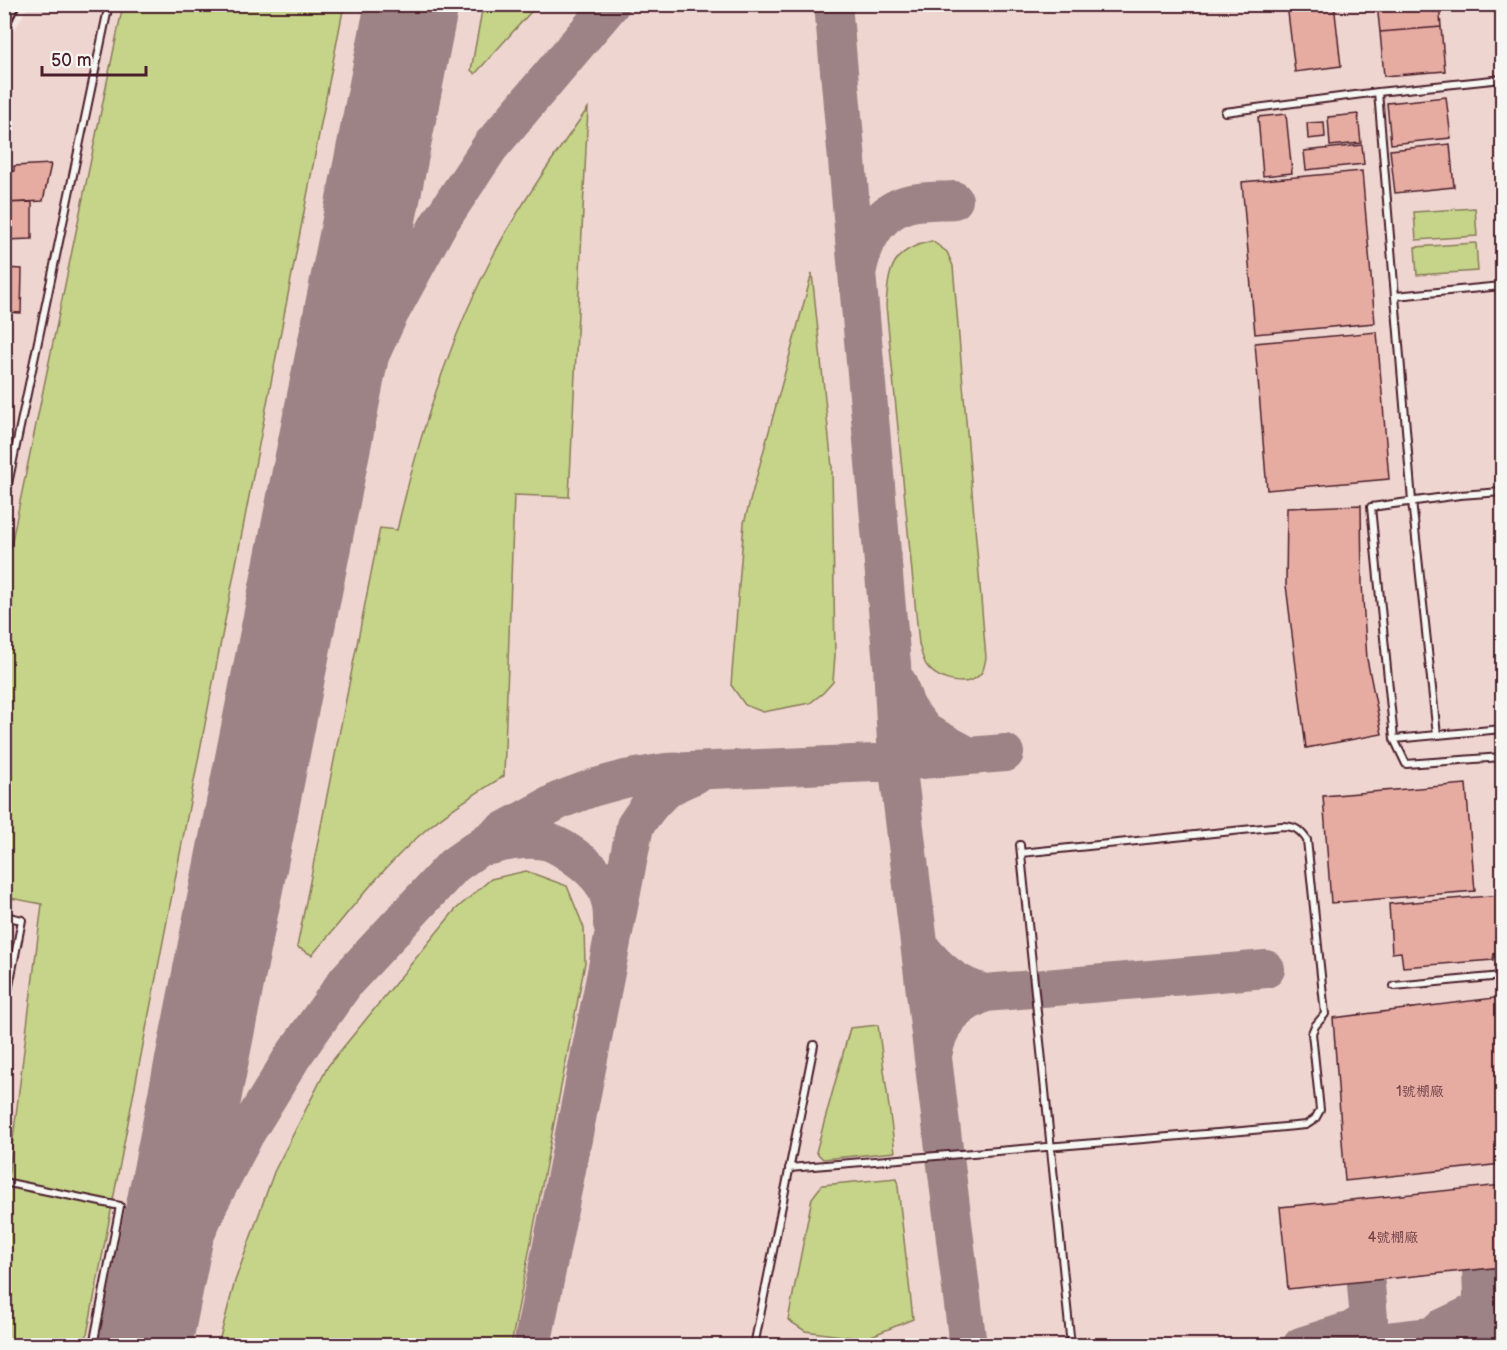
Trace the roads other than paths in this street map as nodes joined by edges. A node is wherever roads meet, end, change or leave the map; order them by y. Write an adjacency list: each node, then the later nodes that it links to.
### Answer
1 (10, 4): 3 (main road)
2 (109, 4): 11 (lane)
3 (4, 16)
4 (1503, 79): 5 (lane)
5 (1378, 92): 6 (lane); 8 (lane)
6 (1225, 112)
7 (1503, 286): 8 (lane)
8 (1395, 296): 10 (lane)
9 (1503, 492): 10 (lane)
10 (1412, 501): 13 (lane); 14 (lane)
11 (4, 503)
12 (1503, 729): 13 (lane)
13 (1437, 735): 14 (lane)
14 (1394, 739): 15 (lane)
15 (1503, 757)
16 (1020, 845): 17 (lane)
17 (1021, 853): 23 (lane); 23 (lane)
18 (4, 916): 21 (lane)
19 (1503, 976): 20 (lane)
20 (1394, 986)
21 (4, 1011)
22 (814, 1045): 24 (lane)
23 (1052, 1147): 24 (lane); 28 (lane)
24 (789, 1168): 27 (lane)
25 (4, 1182): 26 (lane)
26 (93, 1346)
27 (754, 1346)
28 (1071, 1346)

